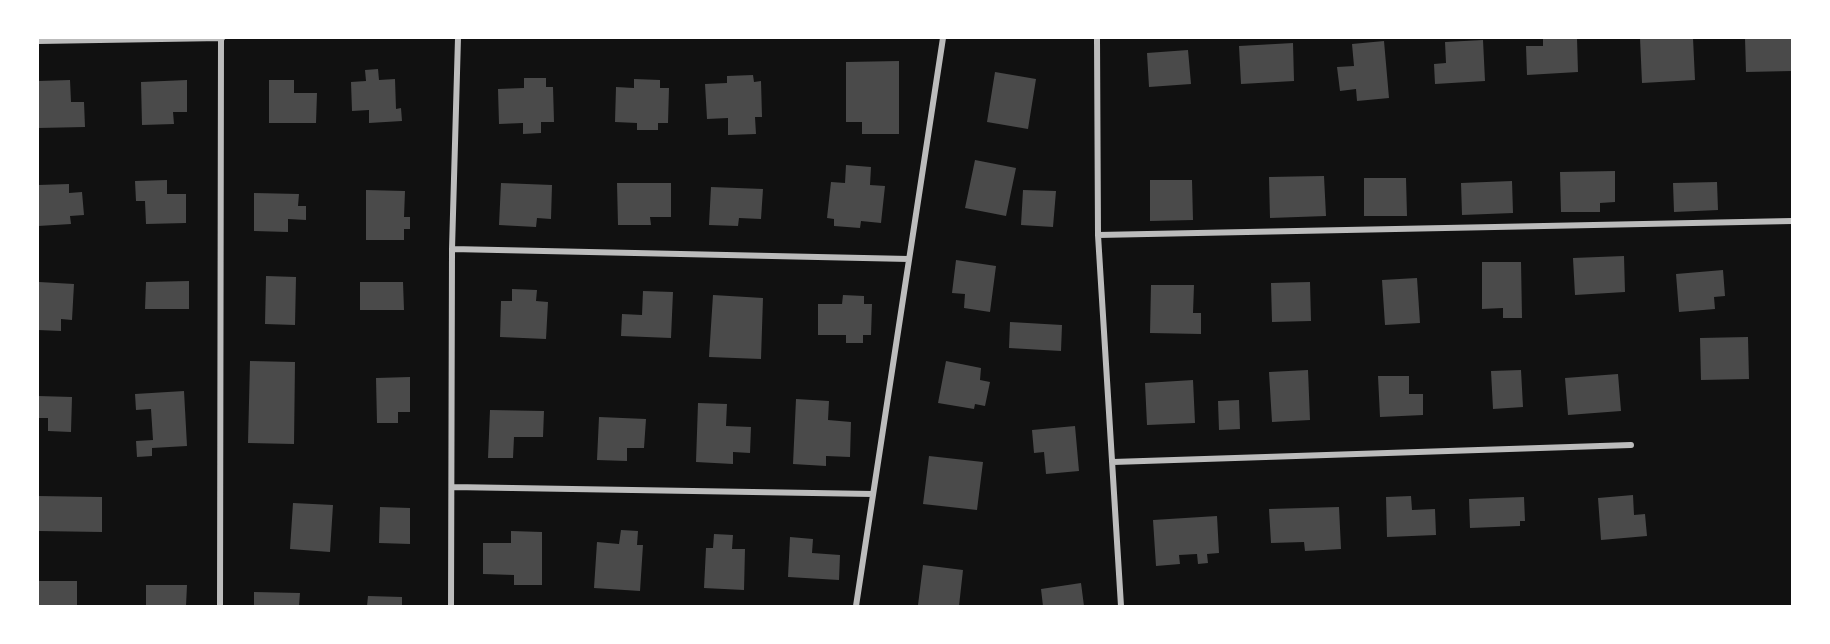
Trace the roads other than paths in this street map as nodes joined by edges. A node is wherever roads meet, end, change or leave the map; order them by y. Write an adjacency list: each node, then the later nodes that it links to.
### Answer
1 (221, 38): 5 (street); 14 (street)
2 (458, 38): 8 (street)
3 (943, 38): 9 (street)
4 (1097, 38): 7 (street)
5 (38, 41)
6 (1792, 221): 7 (street)
7 (1098, 235): 11 (street)
8 (452, 249): 9 (street); 12 (street)
9 (909, 259): 13 (street)
10 (1631, 445): 11 (street)
11 (1113, 462): 17 (street)
12 (452, 487): 13 (street); 15 (street)
13 (873, 494): 16 (street)
14 (220, 606)
15 (452, 606)
16 (856, 606)
17 (1121, 606)

